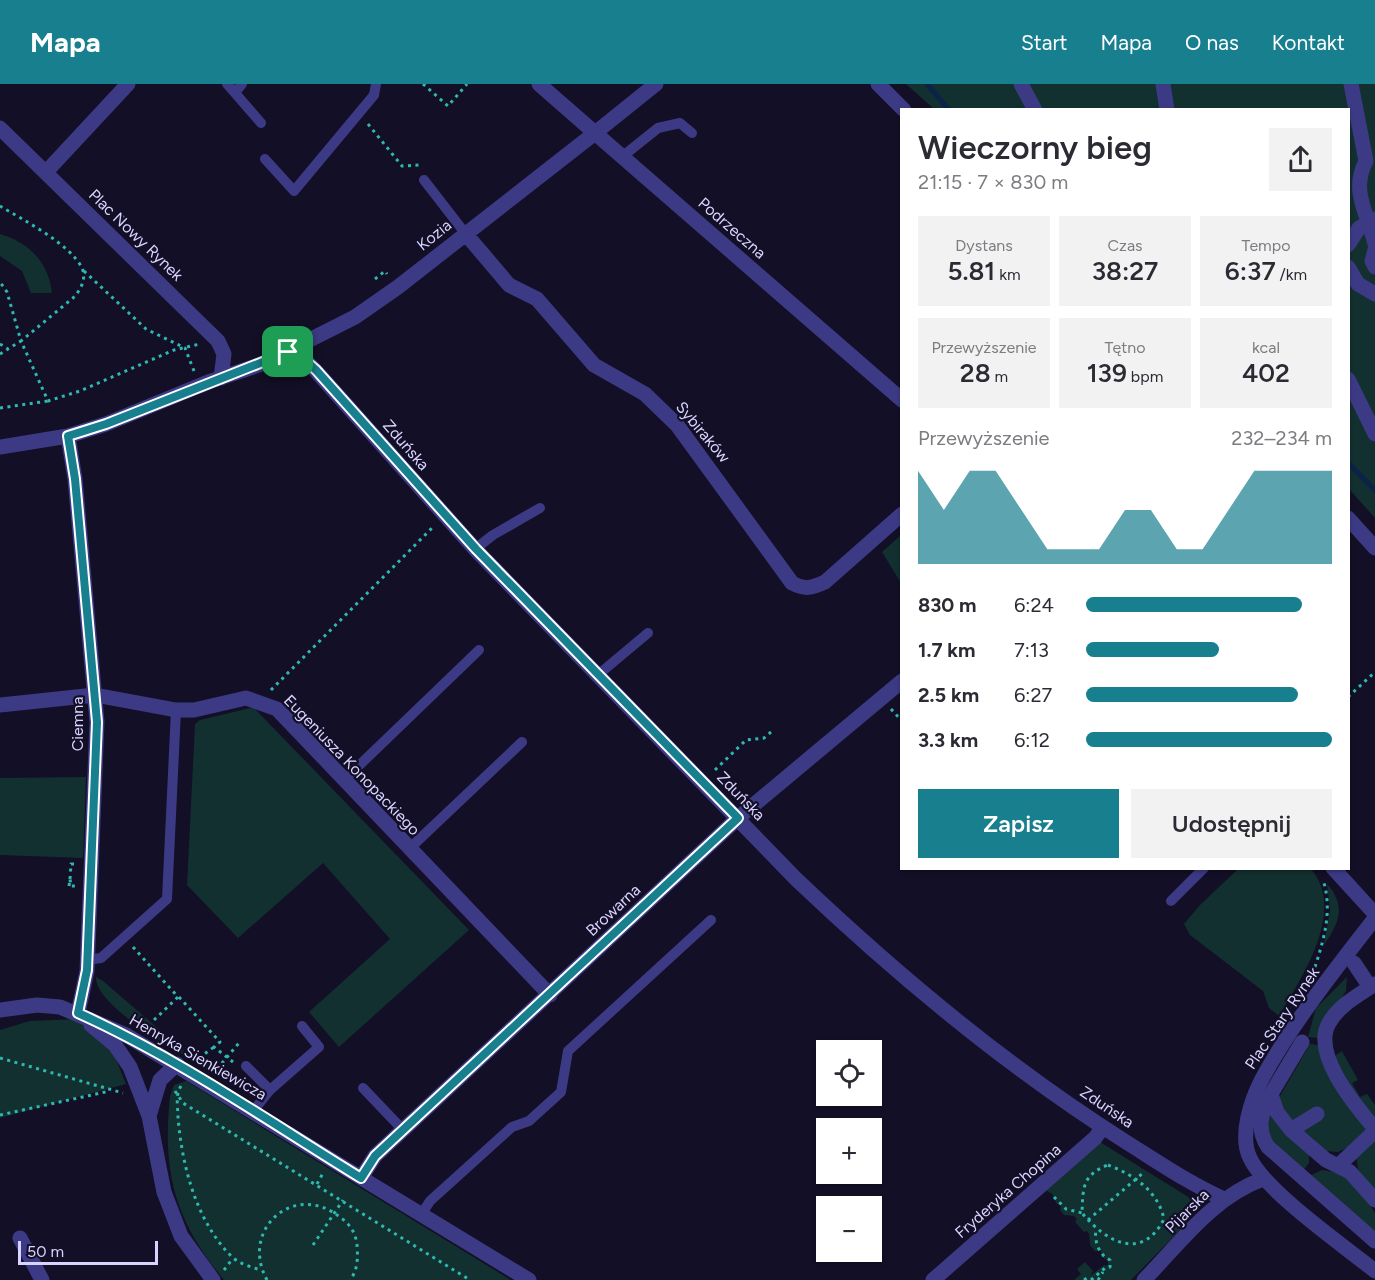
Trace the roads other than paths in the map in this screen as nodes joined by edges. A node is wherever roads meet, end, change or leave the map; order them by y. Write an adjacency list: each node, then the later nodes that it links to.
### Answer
1 (128, 84): 20 (street)
2 (376, 84): 18 (lane)
3 (539, 84): 15 (street, Podrzeczna)
4 (656, 84): 15 (street, Kozia)
5 (878, 84): 10 (street)
6 (1021, 84): 11 (street)
7 (1163, 84): 12 (street)
8 (1351, 84): 19 (street)
9 (235, 87): 13 (lane)
10 (902, 108)
11 (1034, 108)
12 (1167, 108)
13 (261, 123)
14 (0, 128): 20 (street, Plac Nowy Rynek)
15 (595, 133): 17 (street, Podrzeczna); 23 (street, Kozia)
16 (692, 133): 17 (lane)
17 (623, 156): 33 (street, Podrzeczna)
18 (266, 159)
19 (1370, 165): 22 (street)
20 (45, 172): 31 (street, Plac Nowy Rynek)
21 (424, 180): 23 (lane)
22 (1372, 219): 24 (street); 25 (street)
23 (465, 233): 30 (street, Kozia); 38 (street, Sybiraków)
24 (1350, 242)
25 (1375, 244)
26 (1375, 250): 27 (street)
27 (1375, 267)
28 (1350, 274): 29 (street)
29 (1375, 294)
30 (288, 352): 31 (street); 41 (street, Zduńska)
31 (221, 378): 35 (street)
32 (1350, 383): 34 (street)
33 (900, 398)
34 (1375, 434)
35 (68, 436): 36 (street); 46 (street, Ciemna)
36 (0, 447)
37 (540, 508): 41 (lane)
38 (900, 516)
39 (1350, 520): 40 (street)
40 (1375, 548)
41 (476, 549): 44 (street, Zduńska)
42 (648, 633): 44 (lane)
43 (479, 650): 50 (lane)
44 (599, 674): 51 (street, Zduńska)
45 (900, 683): 51 (street, Browarna)
46 (95, 695): 47 (street, Eugeniusza Konopackiego); 48 (street, Eugeniusza Konopackiego); 58 (street, Ciemna)
47 (0, 705)
48 (176, 710): 50 (street, Eugeniusza Konopackiego); 58 (lane)
49 (522, 742): 52 (lane)
50 (344, 780): 52 (street, Eugeniusza Konopackiego)
51 (738, 818): 61 (street, Browarna); 76 (street, Zduńska)
52 (409, 849): 61 (street, Eugeniusza Konopackiego)
53 (1202, 870): 55 (lane)
54 (1328, 873): 56 (street)
55 (1171, 901)
56 (1375, 916): 65 (street, Plac Stary Rynek)
57 (711, 920): 87 (lane)
58 (87, 960): 63 (street, Ciemna)
59 (1354, 963): 60 (street)
60 (1372, 985): 66 (street)
61 (550, 995): 77 (street, Browarna)
62 (0, 1010): 63 (street)
63 (78, 1013): 68 (street, Henryka Sienkiewicza); 75 (street, Henryka Sienkiewicza)
64 (302, 1026): 71 (lane)
65 (1296, 1039): 66 (street); 72 (street); 84 (street, Plac Stary Rynek)
66 (1325, 1041): 67 (street); 79 (street)
67 (1342, 1041)
68 (177, 1065): 73 (street, Henryka Sienkiewicza); 75 (street)
69 (246, 1066): 71 (lane)
70 (363, 1088): 77 (lane)
71 (270, 1090): 73 (lane)
72 (1271, 1094): 78 (street); 82 (street)
73 (254, 1110): 83 (street, Henryka Sienkiewicza)
74 (1317, 1114): 78 (street)
75 (148, 1116): 92 (street, Henryka Sienkiewicza)
76 (1103, 1127): 85 (street, Zduńska); 94 (street, Fryderyka Chopina)
77 (403, 1130): 83 (street, Browarna)
78 (1291, 1130): 80 (street)
79 (1375, 1130): 81 (street)
80 (1323, 1157): 81 (street); 82 (street)
81 (1338, 1166): 86 (street)
82 (1302, 1177): 89 (street)
83 (361, 1178): 87 (street, Henryka Sienkiewicza)
84 (1263, 1179): 85 (street, Pijarska); 90 (street, Plac Stary Rynek)
85 (1224, 1199): 95 (street, Pijarska)
86 (1375, 1200)
87 (421, 1215): 93 (street, Henryka Sienkiewicza)
88 (20, 1238): 91 (street)
89 (1375, 1241)
90 (1375, 1271)
91 (42, 1280)
92 (213, 1280)
93 (529, 1280)
94 (933, 1280)
95 (1144, 1280)

